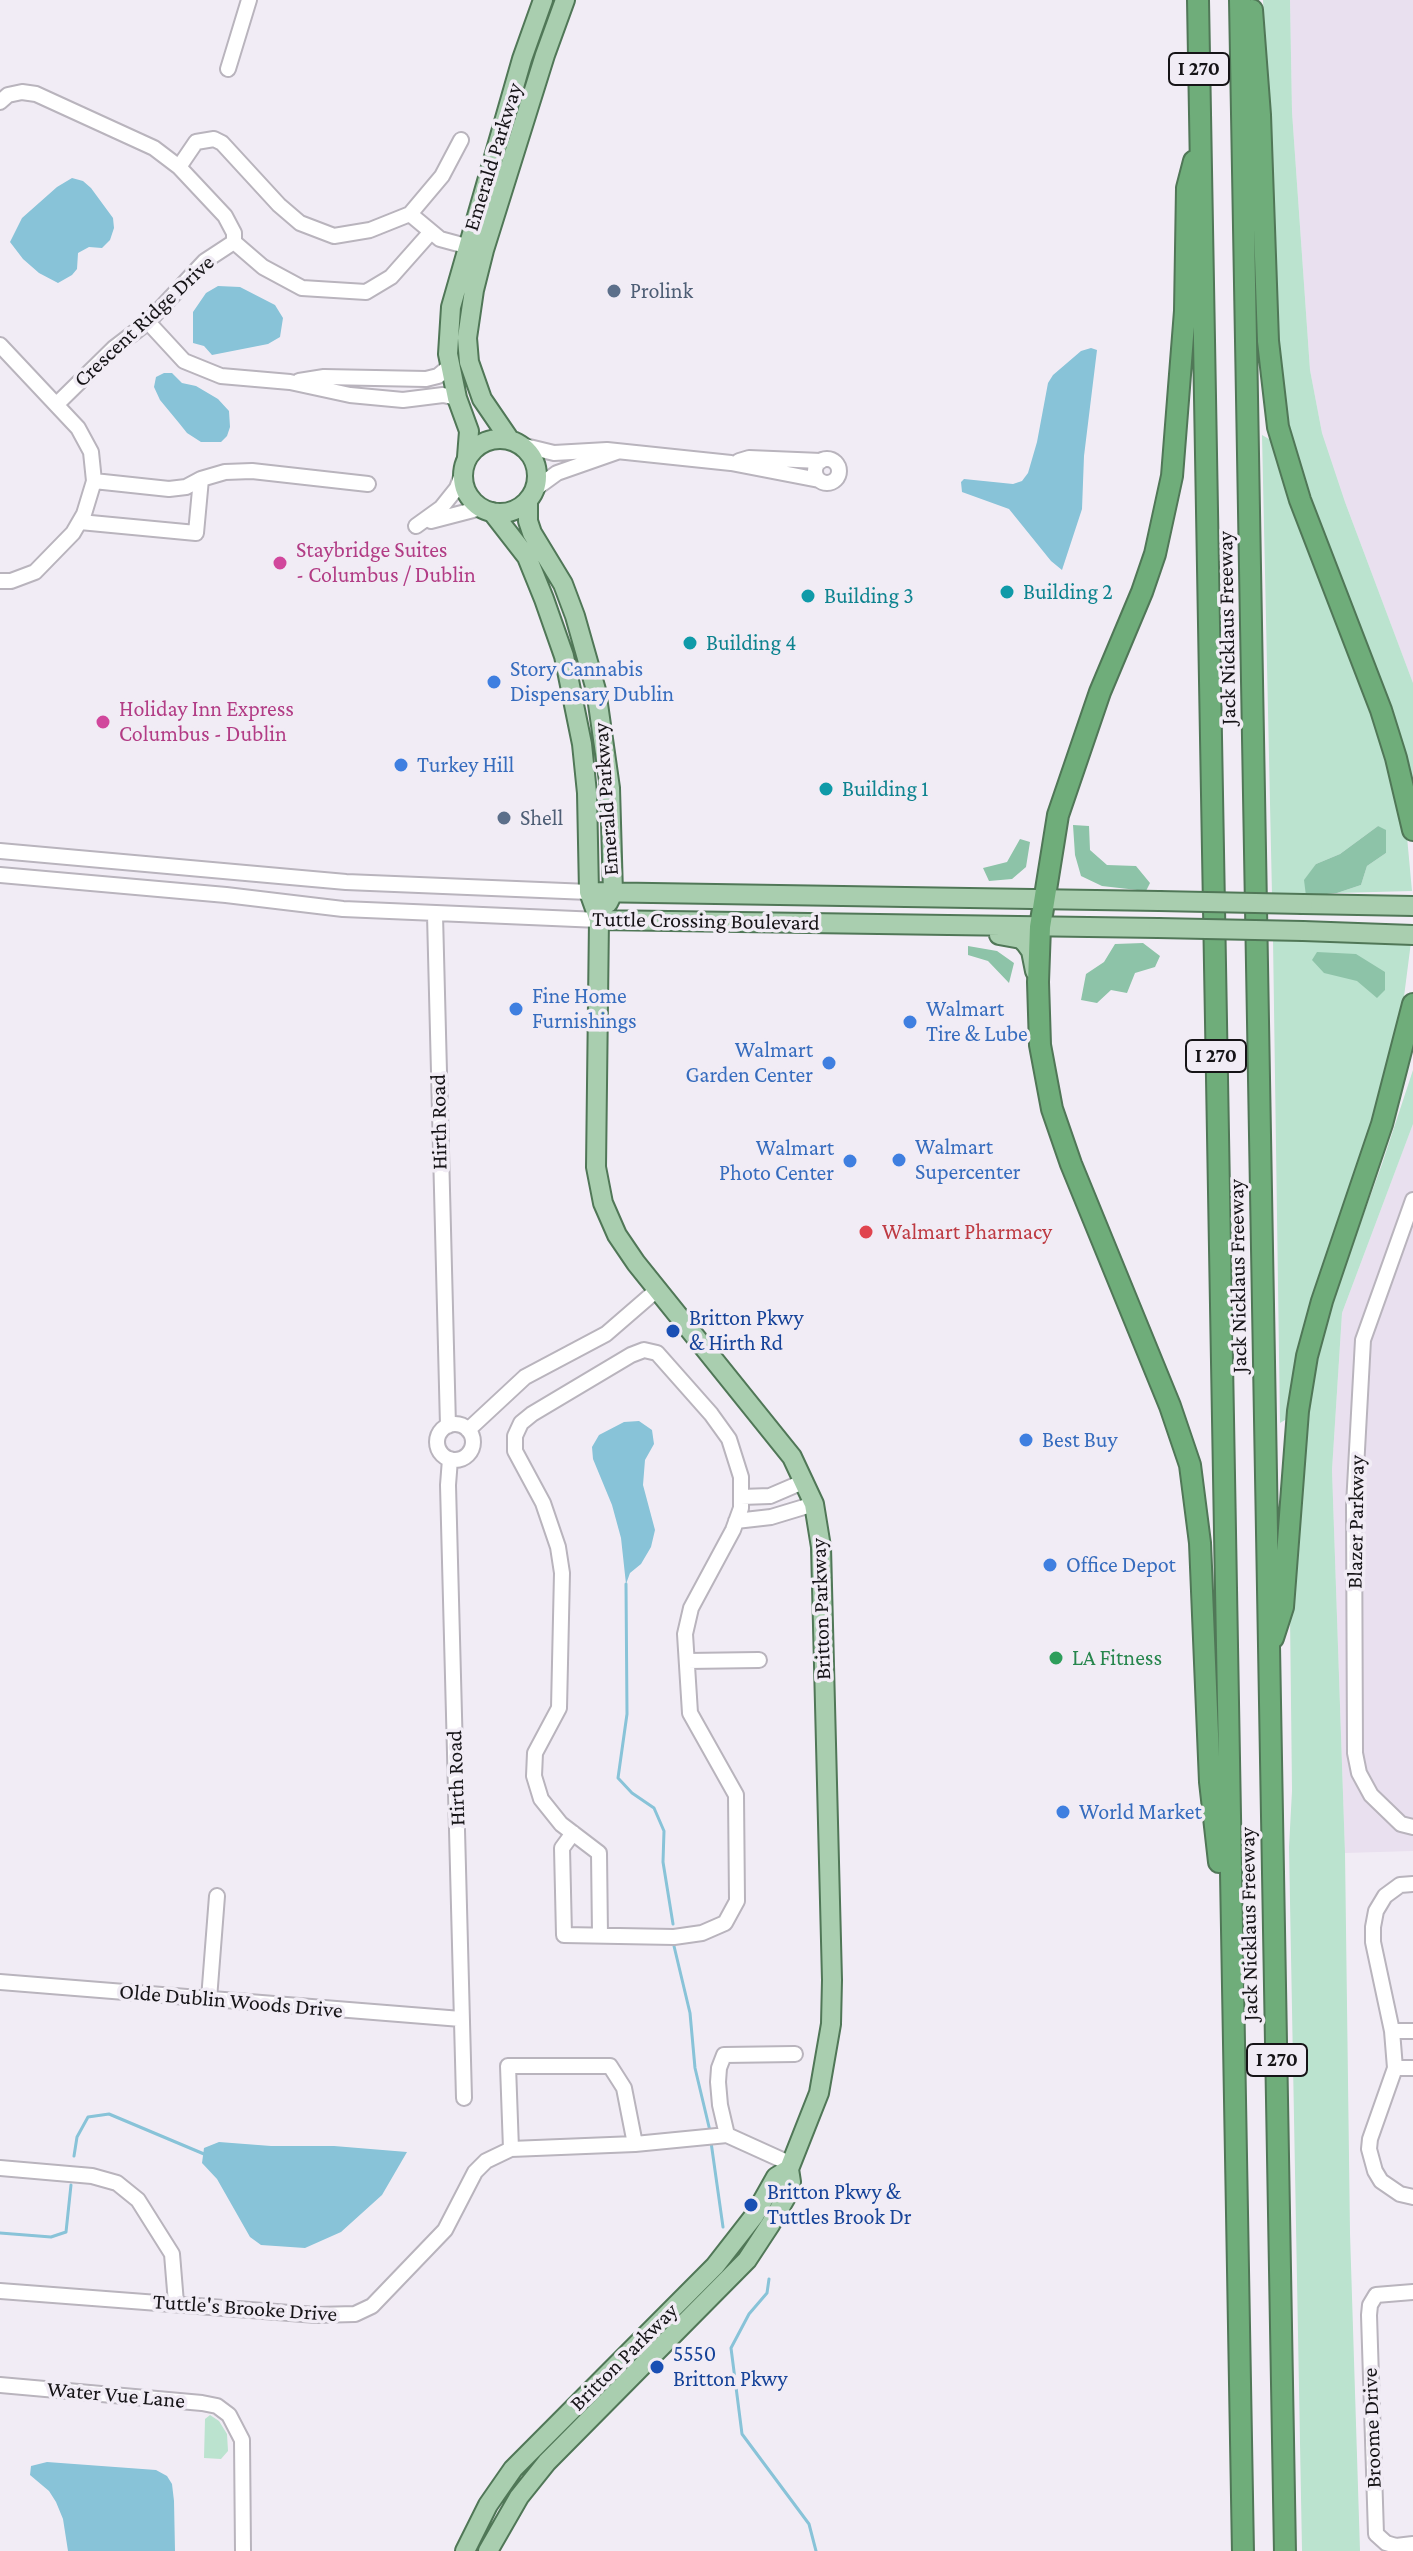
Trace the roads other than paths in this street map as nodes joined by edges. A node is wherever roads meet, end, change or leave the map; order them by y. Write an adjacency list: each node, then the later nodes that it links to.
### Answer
1 (249, 0): 7 (street)
2 (543, 0): 15 (main road, Emerald Parkway)
3 (565, 0): 15 (main road, Emerald Parkway)
4 (1198, 0): 9 (highway, Jack Nicklaus Freeway / I 270)
5 (1240, 0): 60 (highway, Jack Nicklaus Freeway / I 270)
6 (1252, 0): 35 (highway)
7 (228, 69)
8 (0, 102): 11 (street)
9 (1200, 138): 40 (highway); 68 (highway, Jack Nicklaus Freeway / I 270)
10 (461, 140): 12 (street)
11 (179, 167): 12 (street); 14 (street)
12 (410, 214): 13 (street)
13 (430, 233): 14 (street); 15 (street)
14 (234, 242): 16 (street, Crescent Ridge Drive)
15 (475, 248): 18 (main road, Emerald Parkway); 22 (main road, Emerald Parkway)
16 (148, 322): 19 (street); 21 (street, Crescent Ridge Drive)
17 (0, 345): 21 (street)
18 (450, 366): 19 (street); 20 (main road, Emerald Parkway)
19 (290, 382): 20 (street)
20 (457, 398): 26 (main road, Emerald Parkway)
21 (57, 404): 29 (street)
22 (516, 442): 23 (street); 26 (main road); 31 (main road)
23 (619, 451): 25 (street); 31 (street)
24 (821, 461): 25 (street); 28 (street); 28 (street)
25 (731, 463): 28 (street)
26 (465, 466): 32 (main road); 32 (street)
27 (201, 479): 29 (street); 30 (street); 33 (street)
28 (819, 480)
29 (94, 481): 33 (street)
30 (368, 484)
31 (532, 494): 32 (main road); 39 (main road, Emerald Parkway)
32 (487, 510): 38 (main road, Emerald Parkway)
33 (80, 522): 34 (street)
34 (0, 581)
35 (1413, 830)
36 (0, 851): 38 (street, Tuttle Crossing Boulevard)
37 (0, 875): 42 (street, Tuttle Crossing Boulevard)
38 (589, 892): 39 (main road, Tuttle Crossing Boulevard); 43 (main road, Emerald Parkway)
39 (613, 893): 40 (main road, Tuttle Crossing Boulevard); 43 (main road, Emerald Parkway)
40 (1044, 899): 41 (main road, Tuttle Crossing Boulevard, bridge); 45 (highway)
41 (1413, 906)
42 (435, 915): 43 (street, Tuttle Crossing Boulevard); 51 (street, Hirth Road)
43 (599, 920): 44 (main road, Tuttle Crossing Boulevard); 50 (main road, Britton Parkway)
44 (926, 925): 45 (main road, Tuttle Crossing Boulevard); 47 (main road)
45 (1040, 927): 46 (main road, Tuttle Crossing Boulevard, bridge); 47 (highway)
46 (1413, 935)
47 (1038, 982): 68 (highway)
48 (1413, 1004): 60 (highway)
49 (1413, 1200): 63 (street, Blazer Parkway)
50 (658, 1289): 52 (street); 54 (main road, Britton Parkway)
51 (448, 1426): 52 (street); 53 (street)
52 (468, 1430): 53 (street)
53 (450, 1459): 71 (street, Hirth Road)
54 (803, 1476): 56 (street); 57 (main road, Britton Parkway)
55 (741, 1491): 56 (street); 59 (street); 64 (street)
56 (765, 1493): 58 (street)
57 (814, 1504): 58 (street); 81 (main road, Britton Parkway)
58 (771, 1517): 59 (street)
59 (736, 1521): 62 (street)
60 (1268, 1653): 93 (highway, Jack Nicklaus Freeway / I 270)
61 (759, 1660): 62 (street)
62 (687, 1661): 67 (street)
63 (1413, 1827)
64 (573, 1833): 67 (street); 67 (street)
65 (1413, 1884): 72 (street)
66 (217, 1896): 70 (street)
67 (600, 1935)
68 (1232, 1973): 92 (highway, Jack Nicklaus Freeway / I 270)
69 (0, 1982): 70 (street, Olde Dublin Woods Drive)
70 (209, 1999): 71 (street, Olde Dublin Woods Drive)
71 (461, 2019): 77 (street, Hirth Road)
72 (1392, 2031): 73 (street); 75 (street)
73 (1413, 2031)
74 (795, 2054): 78 (street)
75 (1395, 2068): 76 (street); 83 (street)
76 (1413, 2068)
77 (464, 2098)
78 (727, 2135): 79 (street, Tuttle's Brooke Drive); 81 (street)
79 (635, 2144): 80 (street, Tuttle's Brooke Drive); 80 (street)
80 (511, 2149): 86 (street, Tuttle's Brooke Drive)
81 (790, 2166): 90 (main road, Britton Parkway); 91 (main road, Britton Parkway)
82 (0, 2168): 86 (street)
83 (1413, 2197)
84 (0, 2291): 86 (street, Tuttle's Brooke Drive)
85 (1413, 2292): 88 (street, Broome Drive)
86 (176, 2303)
87 (0, 2385): 89 (street, Water Vue Lane)
88 (1413, 2544)
89 (243, 2551)
90 (465, 2551)
91 (488, 2551)
92 (1243, 2551)
93 (1285, 2551)

